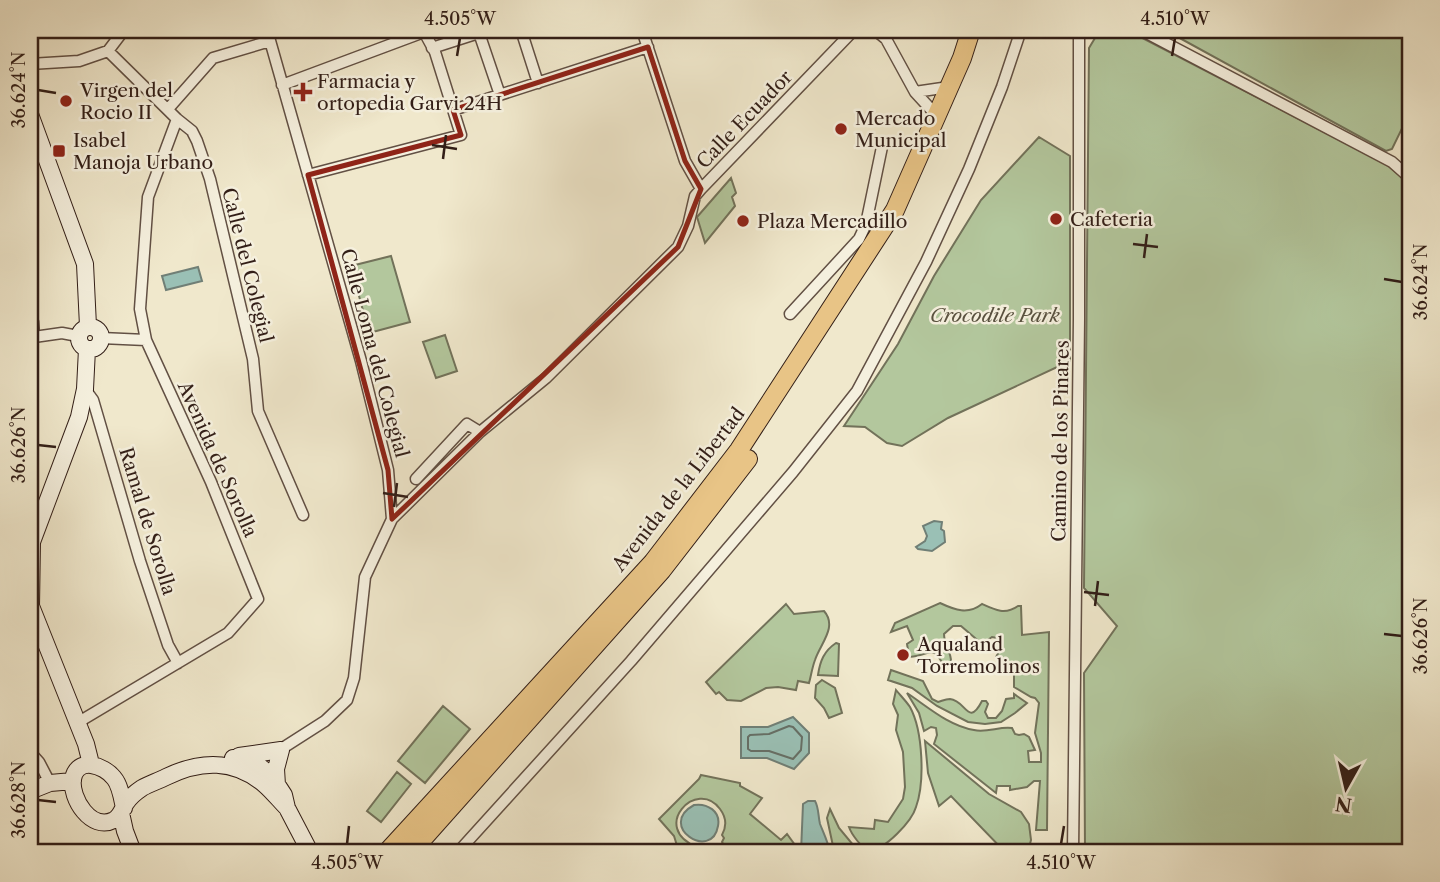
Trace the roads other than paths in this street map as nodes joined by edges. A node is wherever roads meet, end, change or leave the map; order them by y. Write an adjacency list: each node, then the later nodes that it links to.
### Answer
1 (124, 30): 16 (street)
2 (521, 30): 18 (street)
3 (642, 30): 14 (street)
4 (854, 30): 32 (street, Calle Ecuador)
5 (875, 30): 21 (street)
6 (971, 30): 20 (main road, Avenida de la Libertad)
7 (983, 30): 66 (main road, Avenida de la Libertad)
8 (1021, 30): 67 (street)
9 (1079, 30): 68 (street, Camino de los Pinares)
10 (1141, 30): 31 (street)
11 (424, 31): 15 (street); 19 (street)
12 (482, 31): 15 (street); 22 (street)
13 (268, 36): 19 (street, Calle Loma del Colegial); 23 (street)
14 (648, 47): 18 (street); 32 (street)
15 (432, 48): 24 (street)
16 (108, 51): 17 (street); 23 (street, Calle del Colegial)
17 (30, 64)
18 (538, 83): 22 (street)
19 (282, 85): 30 (street, Calle Loma del Colegial)
20 (949, 87): 21 (street); 26 (main road, Avenida de la Libertad)
21 (915, 92): 26 (street)
22 (500, 95): 24 (street)
23 (167, 109): 27 (street, Calle del Colegial)
24 (453, 110): 30 (street)
25 (30, 114): 29 (main road)
26 (937, 116): 65 (main road, Avenida de la Libertad)
27 (177, 119): 38 (street, Avenida de Sorolla); 42 (street, Calle del Colegial)
28 (883, 142): 33 (street)
29 (36, 149): 35 (main road)
30 (308, 175): 43 (street, Calle Loma del Colegial)
31 (1410, 178)
32 (701, 189): 40 (street, Calle Ecuador)
33 (790, 314)
34 (30, 316): 37 (street)
35 (85, 337): 36 (main road); 37 (street); 39 (main road)
36 (101, 338): 38 (street)
37 (32, 339)
38 (146, 340): 45 (street, Avenida de Sorolla)
39 (85, 389): 44 (main road); 45 (street, Ramal de Sorolla)
40 (480, 432): 41 (street); 43 (street, Calle Ecuador)
41 (416, 479)
42 (303, 515)
43 (392, 519): 47 (street, Calle Loma del Colegial)
44 (30, 605): 46 (main road)
45 (178, 663): 46 (street, Avenida de Sorolla)
46 (77, 723): 50 (main road)
47 (281, 750): 49 (main road); 52 (street, Calle Loma del Colegial); 58 (main road)
48 (30, 751): 56 (street)
49 (230, 757): 52 (main road); 53 (main road)
50 (91, 764): 54 (main road); 55 (main road)
51 (208, 765): 52 (main road); 53 (main road); 58 (main road)
52 (258, 766): 58 (main road)
53 (183, 769): 57 (main road)
54 (116, 779): 57 (main road); 60 (main road)
55 (73, 781): 56 (main road); 61 (main road)
56 (50, 783): 59 (main road)
57 (144, 786): 60 (main road)
58 (274, 787): 64 (main road)
59 (30, 791)
60 (122, 811): 61 (main road); 63 (main road)
61 (101, 822): 62 (main road)
62 (122, 852)
63 (133, 852)
64 (310, 852)
65 (387, 852)
66 (411, 852)
67 (458, 852)
68 (1073, 852)

